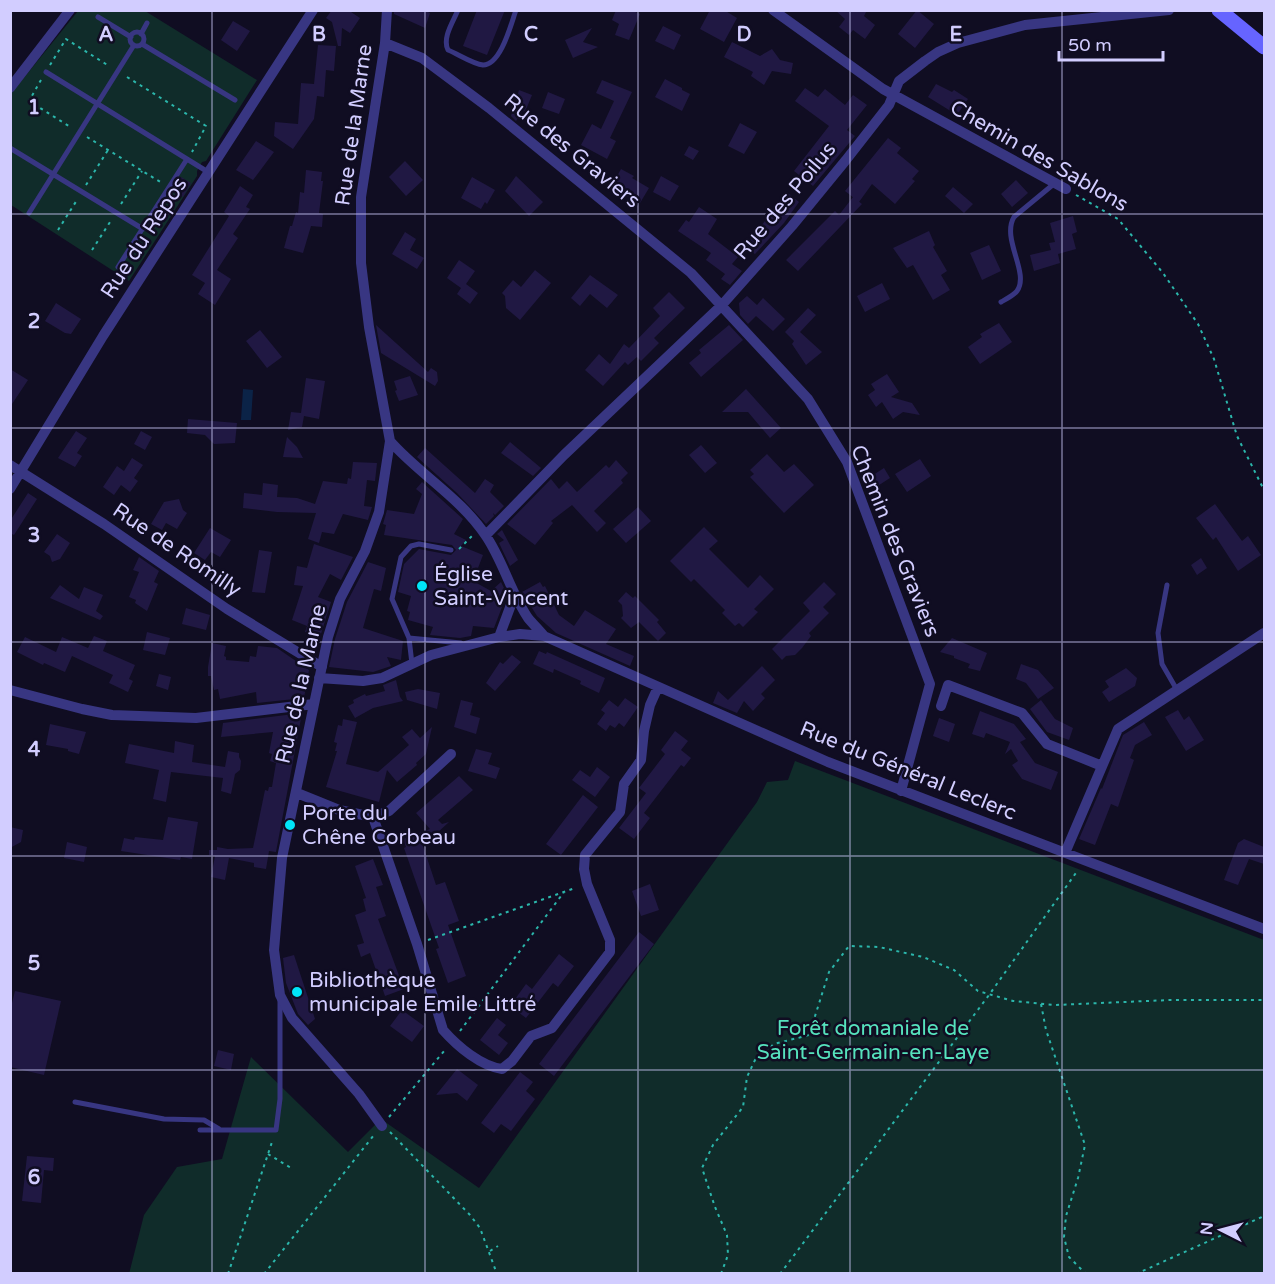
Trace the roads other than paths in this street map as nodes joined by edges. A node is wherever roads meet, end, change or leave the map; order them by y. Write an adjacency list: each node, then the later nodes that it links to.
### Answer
1 (70, 10): 18 (street)
2 (313, 10): 24 (street, Rue du Repos)
3 (387, 10): 13 (street, Rue de la Marne)
4 (458, 10): 5 (lane)
5 (516, 10)
6 (773, 10): 19 (street, Chemin des Sablons)
7 (1169, 10): 19 (street, Rue des Poilus)
8 (1219, 10): 16 (main road)
9 (98, 17): 12 (lane)
10 (147, 23): 11 (lane)
11 (141, 34): 12 (lane); 14 (lane)
12 (131, 37): 15 (lane)
13 (385, 43): 32 (street, Rue des Graviers); 33 (street, Rue de la Marne)
14 (142, 44): 15 (lane); 20 (lane)
15 (134, 45): 21 (lane)
16 (1264, 47)
17 (46, 72): 21 (lane)
18 (10, 88)
19 (892, 95): 26 (street, Chemin des Sablons); 32 (street, Rue des Poilus)
20 (235, 100)
21 (97, 104): 23 (lane); 25 (lane)
22 (10, 148): 25 (lane)
23 (188, 159): 24 (lane); 29 (lane)
24 (209, 173): 35 (street, Rue du Repos)
25 (54, 174): 28 (lane); 29 (lane)
26 (1055, 183): 27 (street, Chemin des Sablons); 31 (lane)
27 (1066, 189)
28 (29, 213)
29 (143, 228): 30 (lane)
30 (118, 267)
31 (1001, 302)
32 (721, 306): 37 (street, Rue des Poilus); 55 (street, Chemin des Graviers)
33 (390, 441): 37 (street); 47 (street, Rue de la Marne)
34 (10, 465): 35 (street, Rue de Romilly)
35 (21, 472): 36 (street, Rue du Repos); 47 (street, Rue de Romilly)
36 (10, 489)
37 (483, 532): 40 (street)
38 (452, 550): 44 (lane)
39 (1167, 585): 50 (lane)
40 (515, 594): 42 (street); 43 (street)
41 (1264, 633): 50 (street)
42 (544, 636): 43 (street); 48 (street, Rue du Général Leclerc)
43 (499, 637): 45 (street)
44 (409, 638): 45 (lane); 46 (lane)
45 (471, 644): 46 (street)
46 (412, 664): 47 (street)
47 (320, 672): 51 (street, Rue de la Marne)
48 (658, 687): 55 (street, Rue du Général Leclerc); 57 (street)
49 (10, 690): 51 (street)
50 (1178, 690): 54 (street)
51 (314, 704): 56 (street, Rue de la Marne)
52 (941, 706): 54 (street)
53 (451, 754): 57 (street)
54 (1102, 766): 58 (street)
55 (901, 791): 58 (street, Rue du Général Leclerc)
56 (297, 793): 57 (street); 60 (street, Rue de la Marne)
57 (373, 817)
58 (1065, 853): 59 (street, Rue du Général Leclerc)
59 (1264, 929)
60 (280, 995): 62 (street, Rue de la Marne); 64 (lane)
61 (75, 1102): 64 (lane)
62 (382, 1126)
63 (200, 1130): 64 (lane)
64 (221, 1130)

